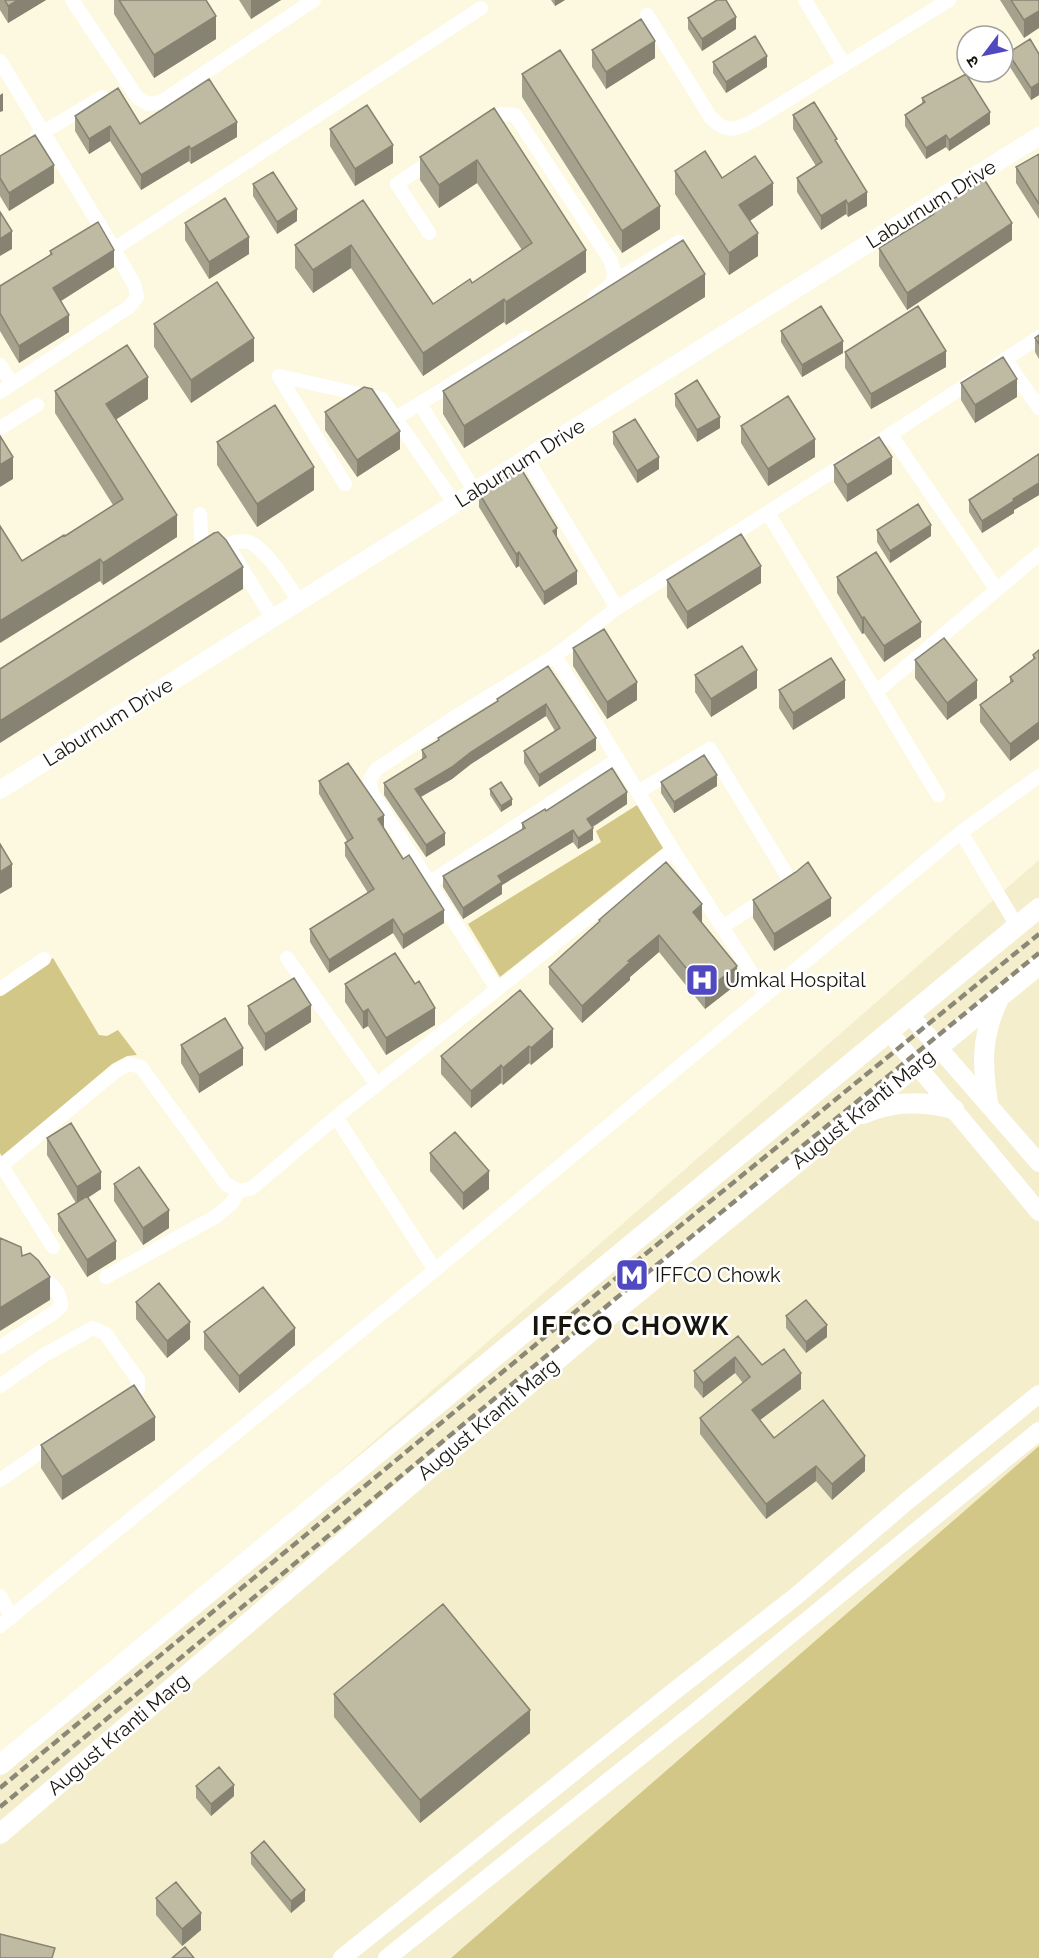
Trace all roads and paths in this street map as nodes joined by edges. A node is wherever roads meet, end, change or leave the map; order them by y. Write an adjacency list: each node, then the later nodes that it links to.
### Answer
1 (72, 0): 2 (street)
2 (314, 0)
3 (805, 0): 8 (street)
4 (949, 0): 8 (street)
5 (481, 8): 17 (street)
6 (647, 15): 8 (street)
7 (0, 61): 10 (street)
8 (844, 65)
9 (102, 97): 10 (street)
10 (43, 132): 13 (street); 17 (street)
11 (473, 133): 18 (street)
12 (1039, 136): 31 (street, Laburnum Drive)
13 (26, 143)
14 (444, 152): 15 (street)
15 (429, 233)
16 (679, 242): 18 (street)
17 (114, 249): 24 (street)
18 (613, 282): 19 (street)
19 (586, 302)
20 (537, 332): 25 (street)
21 (1039, 337): 22 (street)
22 (1005, 359): 27 (street); 30 (street)
23 (0, 365): 24 (street)
24 (6, 388)
25 (420, 404): 28 (street); 33 (street)
26 (37, 405): 29 (street)
27 (1039, 408)
28 (396, 418): 32 (street); 34 (street)
29 (0, 428)
30 (890, 434): 35 (street); 39 (street)
31 (527, 459): 33 (street, Laburnum Drive); 41 (street)
32 (345, 484)
33 (475, 491): 34 (street, Laburnum Drive)
34 (455, 504): 40 (street, Laburnum Drive)
35 (768, 513): 41 (street); 44 (street)
36 (200, 514): 37 (street)
37 (221, 546): 40 (street); 42 (street)
38 (1039, 554): 39 (street)
39 (997, 590): 44 (street)
40 (300, 602): 42 (street, Laburnum Drive)
41 (617, 608): 43 (street)
42 (273, 619): 47 (street, Laburnum Drive)
43 (555, 656): 45 (street); 52 (street)
44 (876, 692): 49 (street)
45 (618, 759): 48 (street); 52 (street)
46 (1039, 776): 50 (street)
47 (0, 790)
48 (638, 792): 51 (street); 55 (street)
49 (938, 795)
50 (961, 832): 54 (street); 61 (street)
51 (673, 850): 55 (street); 59 (street)
52 (429, 883): 59 (street)
53 (1039, 908): 54 (main road)
54 (1017, 926): 63 (main road)
55 (722, 927): 61 (street)
56 (288, 958): 67 (street)
57 (44, 959): 60 (street)
58 (1039, 965): 62 (main road, August Kranti Marg)
59 (497, 989): 67 (street)
60 (0, 990)
61 (765, 994): 78 (street)
62 (1001, 996): 65 (main road, August Kranti Marg); 68 (main road)
63 (910, 1015): 64 (main road); 65 (street)
64 (889, 1032): 66 (street); 90 (main road)
65 (937, 1048): 66 (main road, August Kranti Marg); 68 (street)
66 (916, 1065): 69 (street); 71 (main road, August Kranti Marg)
67 (377, 1084): 70 (street)
68 (988, 1103): 72 (street)
69 (954, 1109): 71 (main road); 75 (street)
70 (336, 1117): 74 (street); 78 (street)
71 (847, 1121): 91 (main road, August Kranti Marg)
72 (1039, 1163)
73 (1, 1164): 74 (street); 76 (street)
74 (239, 1191): 79 (street)
75 (1039, 1212)
76 (53, 1246)
77 (30, 1264): 80 (street)
78 (435, 1270): 88 (street)
79 (106, 1277)
80 (0, 1347)
81 (0, 1386): 83 (street)
82 (1039, 1394): 92 (street)
83 (116, 1406)
84 (1039, 1431): 93 (street)
85 (67, 1434): 86 (street)
86 (0, 1480)
87 (0, 1596): 88 (street)
88 (12, 1617): 89 (street)
89 (0, 1626)
90 (0, 1765)
91 (0, 1834)
92 (342, 1958)
93 (387, 1958)

